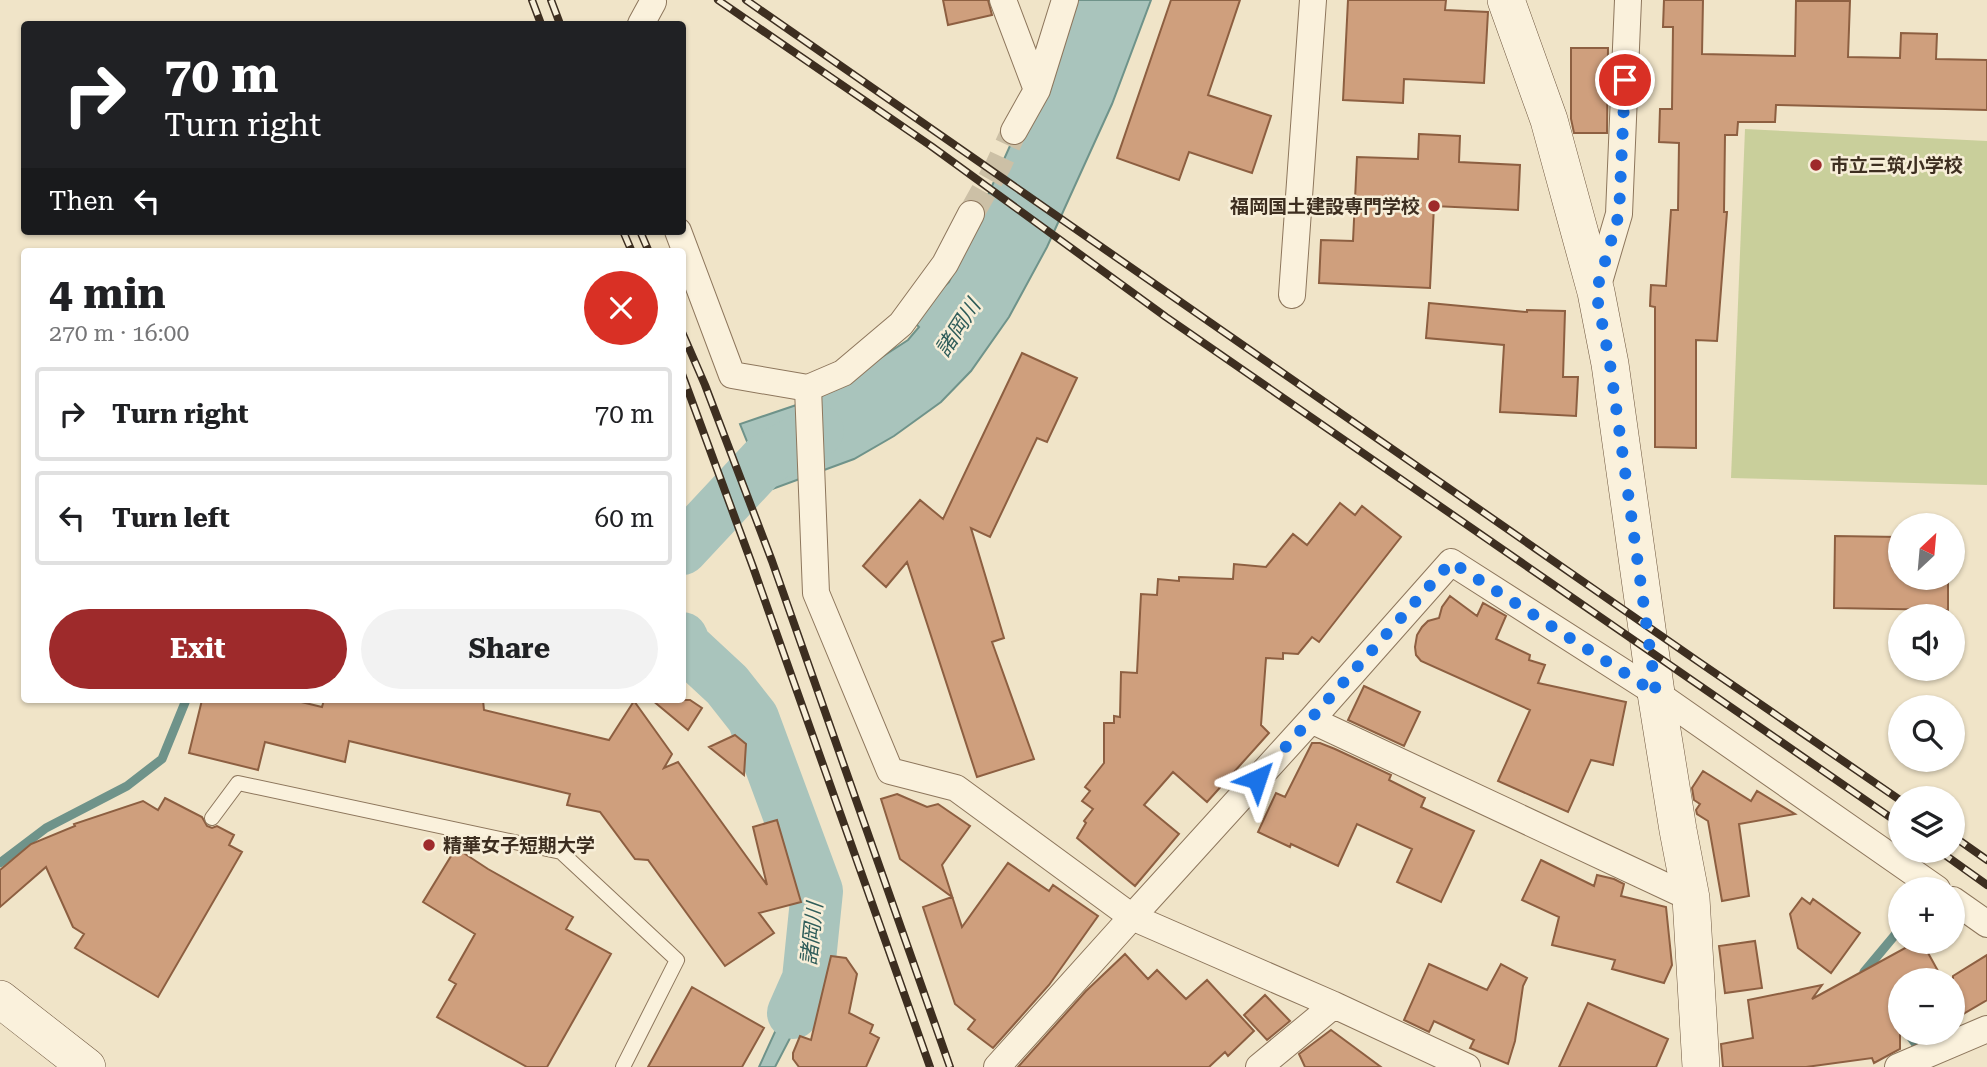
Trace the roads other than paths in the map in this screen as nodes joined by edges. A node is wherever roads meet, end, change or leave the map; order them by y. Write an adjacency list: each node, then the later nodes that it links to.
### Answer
1 (1003, 0): 6 (street)
2 (1065, 0): 6 (street)
3 (1312, 0): 11 (street)
4 (1506, 0): 10 (street)
5 (1628, 0): 10 (street)
6 (1037, 90): 7 (street)
7 (1014, 131)
8 (971, 214): 12 (street)
9 (686, 252): 12 (street)
10 (1596, 292): 13 (street)
11 (1292, 295)
12 (808, 388): 19 (street)
13 (1656, 693): 14 (street); 16 (street); 17 (street)
14 (1311, 720): 17 (street); 19 (street)
15 (212, 818): 25 (lane)
16 (1920, 877)
17 (1691, 898): 29 (street)
18 (1965, 908): 20 (street)
19 (1132, 917): 22 (street); 26 (street)
20 (1987, 924)
21 (0, 999): 24 (street)
22 (1334, 1005): 27 (street); 28 (street)
23 (1987, 1029): 30 (street)
24 (87, 1067)
25 (623, 1067)
26 (997, 1067)
27 (1259, 1067)
28 (1467, 1067)
29 (1701, 1067)
30 (1898, 1067)

